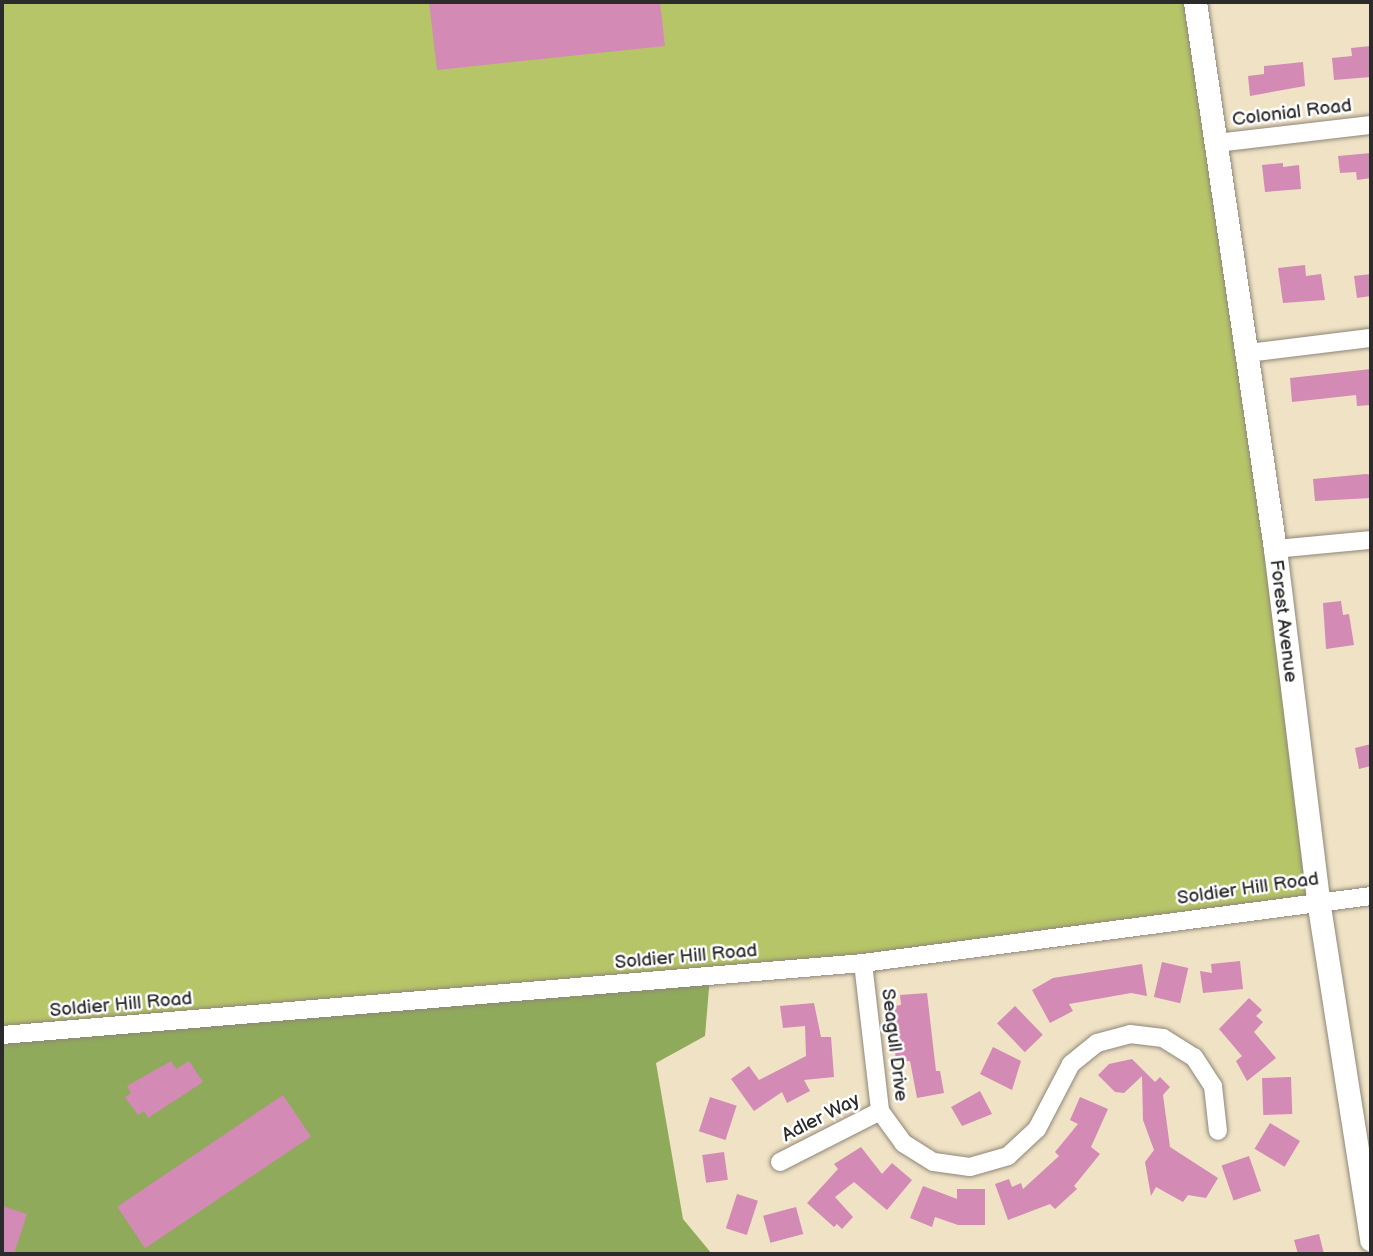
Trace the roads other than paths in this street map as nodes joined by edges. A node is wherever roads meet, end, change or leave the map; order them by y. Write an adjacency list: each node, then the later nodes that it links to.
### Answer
1 (1195, 2): 3 (main road, Forest Avenue)
2 (1371, 125): 3 (street, Colonial Road)
3 (1217, 143): 5 (main road, Forest Avenue)
4 (1371, 338): 5 (street)
5 (1248, 353): 7 (main road, Forest Avenue)
6 (1371, 540): 7 (street)
7 (1275, 550): 9 (main road, Forest Avenue)
8 (1371, 896): 9 (street, Soldier Hill Road)
9 (1318, 900): 10 (street, Soldier Hill Road); 15 (main road, Forest Avenue)
10 (863, 963): 11 (street, Soldier Hill Road); 12 (street, Seagull Drive)
11 (2, 1035)
12 (880, 1111): 13 (street, Seagull Drive); 14 (street, Adler Way)
13 (1218, 1131)
14 (780, 1162)
15 (1371, 1240)

